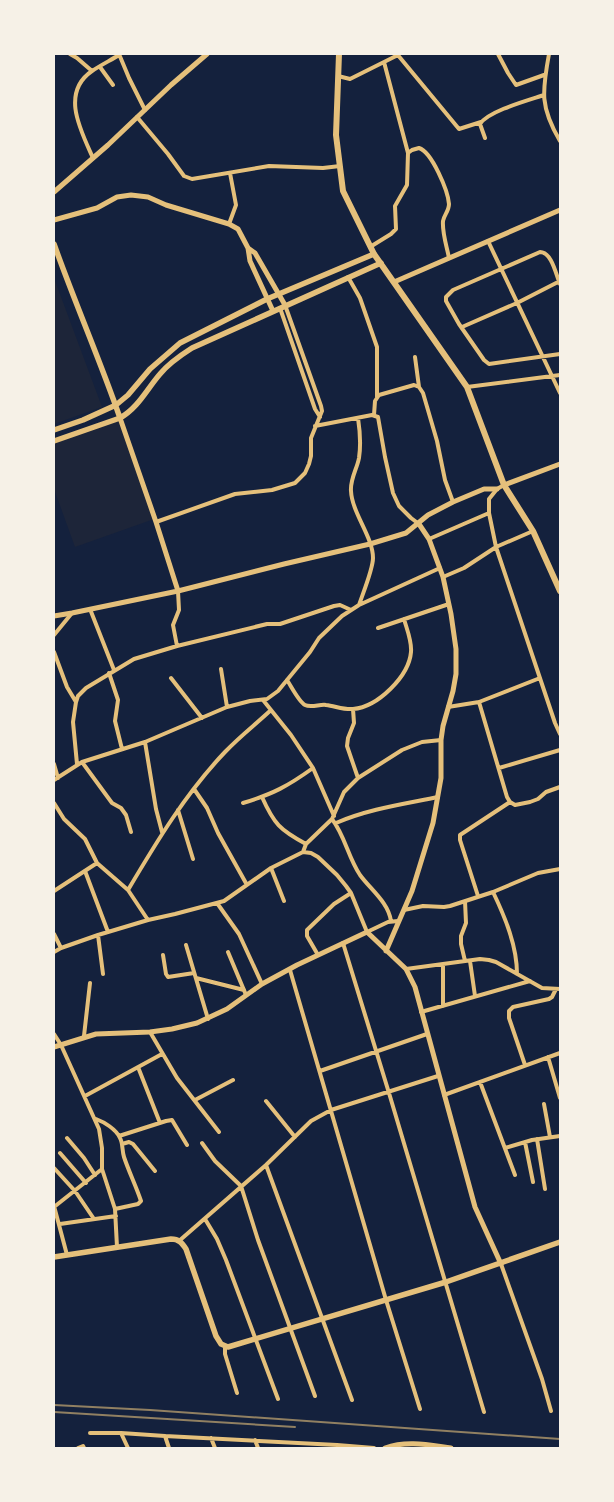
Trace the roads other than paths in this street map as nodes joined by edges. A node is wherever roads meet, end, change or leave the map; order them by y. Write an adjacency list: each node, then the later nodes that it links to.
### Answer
1 (70, 54): 10 (street)
2 (119, 54): 9 (street); 15 (street)
3 (207, 54): 15 (street)
4 (339, 54): 12 (main road)
5 (498, 54): 11 (street)
6 (549, 54): 11 (street)
7 (398, 55): 8 (street); 17 (street)
8 (384, 62): 12 (street); 20 (street)
9 (100, 67): 10 (street); 13 (street)
10 (92, 71): 21 (street)
11 (544, 75): 14 (street)
12 (338, 76): 22 (main road)
13 (114, 85)
14 (544, 95): 17 (street); 19 (street)
15 (145, 110): 16 (street)
16 (137, 117): 21 (street); 23 (street)
17 (482, 122): 18 (street)
18 (485, 138)
19 (560, 141)
20 (408, 153): 30 (street); 33 (street)
21 (93, 158): 24 (street)
22 (340, 166): 23 (street); 30 (main road)
23 (230, 173): 27 (street)
24 (54, 192)
25 (560, 210): 28 (street)
26 (54, 220): 27 (street)
27 (229, 224): 31 (street)
28 (488, 241): 33 (street); 35 (street)
29 (54, 244): 54 (main road)
30 (370, 247): 32 (main road)
31 (248, 248): 39 (street); 40 (street)
32 (374, 254): 34 (main road); 39 (main road)
33 (449, 258): 37 (street)
34 (380, 263): 36 (main road); 37 (main road)
35 (501, 269): 38 (street); 41 (street); 44 (street)
36 (348, 277): 42 (main road); 53 (street)
37 (394, 282): 51 (main road)
38 (560, 282): 41 (street)
39 (280, 294): 40 (main road); 42 (street)
40 (267, 299): 43 (street); 54 (main road)
41 (517, 303): 44 (street); 46 (street)
42 (282, 306): 43 (main road); 58 (street)
43 (273, 311): 56 (main road)
44 (462, 327): 46 (street)
45 (560, 354): 46 (street)
46 (543, 356): 49 (street)
47 (415, 357): 50 (street)
48 (560, 375): 49 (street)
49 (552, 376): 51 (street); 52 (street)
50 (419, 387): 53 (street); 64 (street)
51 (467, 387): 62 (main road)
52 (560, 393)
53 (377, 397): 55 (street)
54 (116, 406): 56 (main road); 59 (main road)
55 (374, 415): 57 (street); 67 (street)
56 (120, 418): 60 (main road); 66 (street)
57 (358, 418): 58 (street); 70 (street)
58 (315, 426): 66 (street)
59 (54, 430)
60 (54, 440)
61 (560, 464): 62 (street)
62 (504, 485): 63 (street); 68 (main road)
63 (497, 489): 64 (street); 65 (street)
64 (453, 502): 67 (street)
65 (489, 513): 69 (street); 71 (street)
66 (156, 522): 74 (street)
67 (419, 524): 69 (street); 70 (street)
68 (533, 531): 71 (street); 75 (main road)
69 (429, 539): 72 (street)
70 (370, 544): 74 (street); 77 (street)
71 (496, 547): 73 (street); 91 (street)
72 (440, 568): 73 (street); 77 (street)
73 (443, 577): 76 (street)
74 (178, 591): 78 (street); 85 (street)
75 (560, 591)
76 (449, 604): 82 (street); 97 (street)
77 (359, 605): 79 (street)
78 (90, 609): 80 (street); 87 (street)
79 (351, 610): 85 (street); 92 (street)
80 (72, 613): 81 (street); 84 (street)
81 (54, 616)
82 (404, 619): 83 (street); 98 (street)
83 (378, 628)
84 (54, 635)
85 (177, 646): 87 (street)
86 (54, 652): 94 (street)
87 (114, 670): 89 (street)
88 (221, 670): 96 (street)
89 (109, 673): 94 (street); 104 (street)
90 (171, 678): 100 (street)
91 (540, 678): 95 (street); 101 (street)
92 (287, 680): 93 (street); 98 (street)
93 (263, 700): 96 (street); 99 (street)
94 (76, 702): 108 (street)
95 (479, 702): 97 (street); 110 (street)
96 (227, 707): 100 (street)
97 (448, 707): 102 (street)
98 (353, 709): 111 (street)
99 (271, 710): 109 (street); 114 (street)
100 (202, 718): 103 (street)
101 (560, 734)
102 (441, 740): 111 (street); 115 (street)
103 (145, 742): 104 (street); 124 (street)
104 (122, 749): 106 (street)
105 (560, 750): 110 (street)
106 (82, 762): 108 (street); 123 (street)
107 (54, 764): 112 (street)
108 (76, 764): 112 (street)
109 (313, 768): 116 (street); 121 (street)
110 (499, 768): 117 (street)
111 (358, 778): 121 (street)
112 (56, 779)
113 (560, 787): 117 (street)
114 (194, 790): 120 (street); 132 (street)
115 (438, 797): 122 (street); 141 (street)
116 (262, 798): 119 (street); 125 (street)
117 (510, 802): 137 (street)
118 (54, 803): 128 (street)
119 (243, 803)
120 (178, 810): 124 (street); 127 (street)
121 (333, 817): 122 (street); 125 (street)
122 (336, 824): 143 (street)
123 (132, 832)
124 (162, 832): 133 (street)
125 (306, 844): 126 (street)
126 (303, 852): 129 (street); 136 (street)
127 (193, 859)
128 (97, 863): 131 (street); 133 (street)
129 (271, 868): 132 (street); 138 (street)
130 (560, 869): 135 (street)
131 (84, 871): 134 (street); 145 (street)
132 (246, 885): 140 (street)
133 (128, 890): 142 (street)
134 (54, 891)
135 (493, 892): 137 (street); 163 (street)
136 (351, 893): 146 (street); 156 (street)
137 (478, 896): 139 (street)
138 (284, 901)
139 (465, 901): 141 (street); 157 (street)
140 (218, 903): 142 (street); 167 (street)
141 (404, 910): 144 (street)
142 (148, 920): 145 (street)
143 (391, 921): 144 (street); 146 (street)
144 (398, 921): 152 (street)
145 (108, 932): 148 (street)
146 (367, 932): 149 (street); 152 (street)
147 (54, 934): 151 (street)
148 (98, 935): 151 (street); 162 (street)
149 (343, 943): 156 (street); 180 (street)
150 (186, 945): 161 (street)
151 (61, 948): 153 (street)
152 (386, 951): 159 (street)
153 (54, 952)
154 (228, 952): 169 (street)
155 (163, 954): 161 (street)
156 (318, 955): 160 (street)
157 (467, 961): 158 (street); 163 (street); 170 (street)
158 (443, 964): 159 (street); 171 (street)
159 (406, 969): 172 (street)
160 (290, 970): 167 (street); 186 (street)
161 (194, 973): 164 (street)
162 (103, 974)
163 (517, 974): 165 (street)
164 (196, 978): 169 (street); 173 (street)
165 (530, 981): 168 (street); 170 (street)
166 (90, 983): 177 (street)
167 (262, 984): 169 (street)
168 (558, 989): 184 (street)
169 (245, 993): 173 (street)
170 (475, 996): 171 (street)
171 (443, 1006): 172 (street)
172 (421, 1012): 176 (street)
173 (208, 1019): 174 (street)
174 (150, 1032): 177 (street); 182 (street)
175 (54, 1034): 178 (street)
176 (427, 1034): 180 (street); 187 (street)
177 (84, 1036): 178 (street)
178 (61, 1045): 179 (street); 192 (street)
179 (54, 1047)
180 (377, 1052): 186 (street); 190 (street)
181 (560, 1053): 183 (street)
182 (162, 1054): 185 (street); 194 (street)
183 (548, 1057): 184 (street); 193 (street)
184 (525, 1065): 189 (street)
185 (138, 1067): 192 (street); 199 (street)
186 (320, 1071): 197 (street)
187 (438, 1076): 190 (street); 191 (street)
188 (233, 1080): 194 (street)
189 (480, 1082): 191 (street); 211 (street)
190 (389, 1093): 197 (street); 236 (street)
191 (444, 1095): 235 (street)
192 (85, 1096): 198 (street)
193 (560, 1098)
194 (195, 1100): 200 (street)
195 (266, 1101): 203 (street)
196 (544, 1104): 204 (street)
197 (331, 1110): 203 (street); 237 (street)
198 (96, 1119): 201 (street); 215 (street)
199 (160, 1123): 201 (street); 210 (street)
200 (219, 1132)
201 (119, 1136): 209 (street)
202 (560, 1136): 204 (street)
203 (295, 1137): 213 (street)
204 (550, 1137): 206 (street)
205 (67, 1138): 217 (street)
206 (537, 1139): 207 (street); 222 (street)
207 (525, 1142): 211 (street); 220 (street)
208 (202, 1143): 221 (street)
209 (122, 1144): 216 (street); 225 (street)
210 (187, 1145)
211 (505, 1148): 218 (street)
212 (60, 1153): 219 (street)
213 (266, 1165): 221 (street); 238 (street)
214 (54, 1168): 223 (street)
215 (102, 1169): 217 (street); 225 (street)
216 (155, 1170)
217 (95, 1174): 219 (street)
218 (515, 1175)
219 (86, 1182): 223 (street)
220 (533, 1182)
221 (241, 1186): 228 (street); 239 (street)
222 (545, 1189)
223 (75, 1191): 224 (street); 227 (street)
224 (54, 1207): 229 (street)
225 (115, 1209): 226 (street)
226 (116, 1216): 227 (street); 232 (street)
227 (94, 1219): 229 (street)
228 (205, 1219): 230 (street); 240 (street)
229 (60, 1224): 233 (street)
230 (179, 1241): 232 (main road); 241 (main road)
231 (560, 1242): 235 (main road)
232 (118, 1247): 233 (main road)
233 (67, 1255): 234 (main road)
234 (54, 1257)
235 (501, 1264): 236 (main road); 247 (street)
236 (446, 1282): 237 (main road); 248 (street)
237 (386, 1300): 238 (main road); 246 (street)
238 (323, 1319): 239 (main road); 245 (street)
239 (290, 1329): 240 (main road); 243 (street)
240 (256, 1339): 241 (main road); 244 (street)
241 (224, 1346): 242 (street)
242 (237, 1393)
243 (315, 1396)
244 (278, 1399)
245 (352, 1400)
246 (420, 1409)
247 (550, 1411)
248 (484, 1412)
249 (90, 1433): 250 (street)
250 (121, 1433): 251 (street); 259 (street)
251 (165, 1436): 252 (street); 260 (street)
252 (211, 1438): 253 (street); 261 (street)
253 (255, 1440): 254 (street); 262 (street)
254 (300, 1443): 263 (street); 264 (street)
255 (398, 1446): 256 (street); 265 (street)
256 (423, 1446): 266 (street)
257 (78, 1448): 258 (street)
258 (84, 1448)
259 (128, 1448)
260 (169, 1448)
261 (215, 1448)
262 (258, 1448)
263 (301, 1448)
264 (374, 1448)
265 (385, 1448)
266 (451, 1448)

